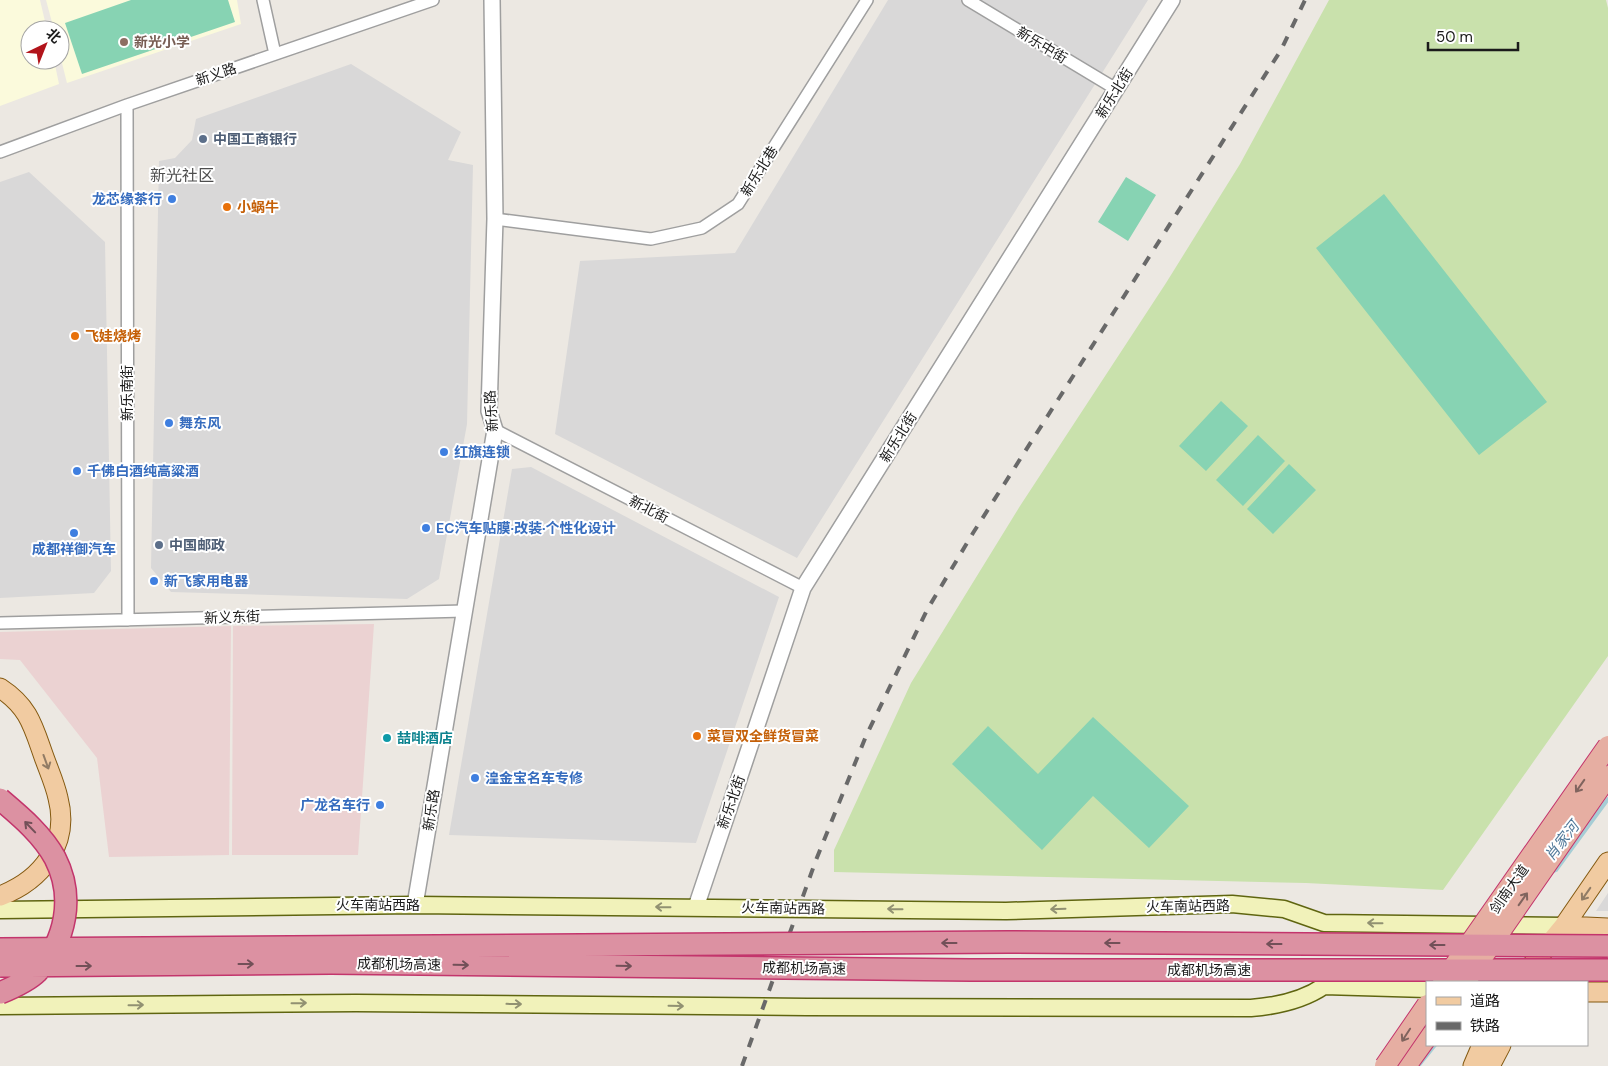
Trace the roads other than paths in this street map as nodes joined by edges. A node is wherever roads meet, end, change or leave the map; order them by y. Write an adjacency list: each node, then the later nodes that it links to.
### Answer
1 (264, 0): 7 (street)
2 (433, 0): 7 (street, 新义路)
3 (492, 0): 11 (street, 新乐路)
4 (867, 0): 11 (street, 新乐北巷)
5 (968, 0): 8 (street, 新乐中街)
6 (1172, 0): 8 (street, 新乐北街)
7 (274, 54): 9 (street, 新义路)
8 (1116, 89): 13 (street, 新乐北街)
9 (127, 105): 10 (street, 新义路); 15 (street, 新乐南街)
10 (0, 152)
11 (494, 219): 12 (street, 新乐路)
12 (494, 430): 13 (street, 新北街); 14 (street, 新乐路)
13 (803, 588): 24 (street, 新乐北街)
14 (464, 611): 15 (street, 新义东街); 23 (street, 新乐路)
15 (128, 620): 16 (street, 新义东街)
16 (0, 623)
17 (0, 688): 22 (main road, one-way to 22)
18 (1608, 746): 33 (highway, 剑南大道, one-way to 33, bridge)
19 (1608, 776): 34 (highway, 剑南大道, one-way to 19, bridge)
20 (0, 799): 41 (highway, one-way to 20, bridge)
21 (1608, 862): 27 (main road, one-way to 27)
22 (0, 896)
23 (415, 905): 24 (main road, 火车南站西路, one-way to 23); 25 (main road, 火车南站西路)
24 (696, 907): 26 (main road, 火车南站西路, one-way to 24)
25 (0, 910)
26 (1324, 923): 27 (main road, 火车南站西路, one-way to 26); 37 (main road)
27 (1564, 926): 28 (main road); 35 (main road); 36 (main road)
28 (1608, 928)
29 (1608, 946): 30 (highway, 成都机场高速, one-way to 30, bridge)
30 (0, 949)
31 (0, 966): 32 (highway, 成都机场高速, one-way to 32, bridge)
32 (1608, 970)
33 (1444, 981)
34 (1466, 981)
35 (1519, 981)
36 (1534, 981)
37 (1324, 986): 38 (main road); 42 (main road, one-way to 37)
38 (1426, 989)
39 (1588, 992): 40 (main road)
40 (1608, 992)
41 (0, 993)
42 (0, 1006)
43 (1426, 1006): 47 (highway, one-way to 47, bridge)
44 (1426, 1038): 48 (highway)
45 (1482, 1046): 49 (main road)
46 (1500, 1046): 50 (main road)
47 (1386, 1066)
48 (1406, 1066)
49 (1473, 1066)
50 (1490, 1066)

